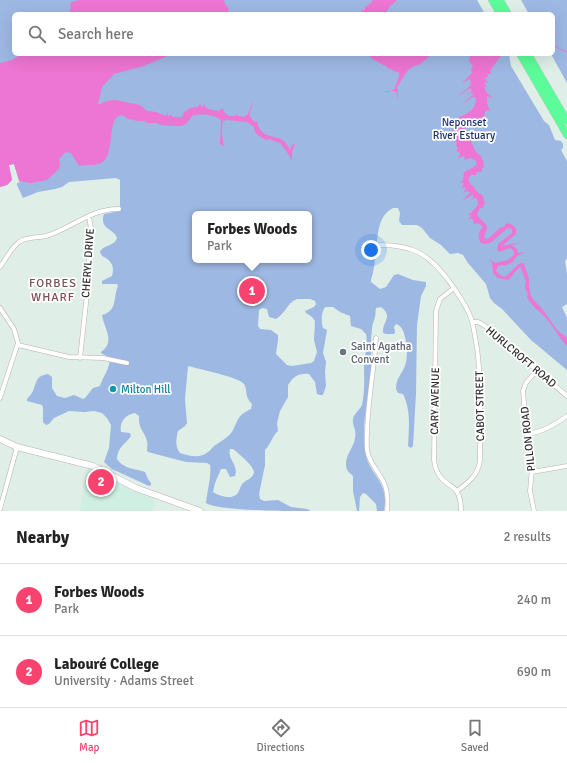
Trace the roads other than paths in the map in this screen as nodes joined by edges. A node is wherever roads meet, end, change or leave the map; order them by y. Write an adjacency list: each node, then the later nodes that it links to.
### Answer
1 (488, 0): 5 (highway)
2 (492, 0): 6 (highway)
3 (496, 0): 7 (highway)
4 (500, 0): 8 (highway)
5 (495, 12)
6 (499, 12)
7 (504, 12)
8 (507, 12)
9 (521, 56): 16 (highway)
10 (525, 56): 15 (highway)
11 (529, 56): 14 (highway)
12 (532, 56): 13 (highway)
13 (567, 115)
14 (567, 121)
15 (567, 128)
16 (567, 135)
17 (119, 209): 18 (street)
18 (89, 216): 20 (street); 26 (street, CHERYL DRIVE)
19 (380, 245): 21 (street, CABOT STREET)
20 (0, 267)
21 (454, 288): 23 (street, CABOT STREET); 37 (street, CARY AVENUE)
22 (0, 308): 25 (street)
23 (472, 322): 28 (street, HURLCROFT ROAD); 37 (street, CABOT STREET)
24 (376, 338): 40 (street)
25 (18, 345): 26 (street); 30 (street)
26 (80, 358): 27 (street)
27 (127, 363)
28 (537, 370): 29 (street, HURLCROFT ROAD); 32 (street, PILLON ROAD)
29 (567, 396)
30 (0, 398)
31 (567, 416): 32 (street)
32 (527, 434): 36 (street, PILLON ROAD)
33 (0, 439): 34 (main road)
34 (17, 447): 38 (street); 39 (main road)
35 (567, 466): 36 (street)
36 (532, 472): 42 (street, PILLON ROAD)
37 (457, 491): 41 (street)
38 (0, 509)
39 (200, 511)
40 (387, 511)
41 (461, 511)
42 (534, 511)

